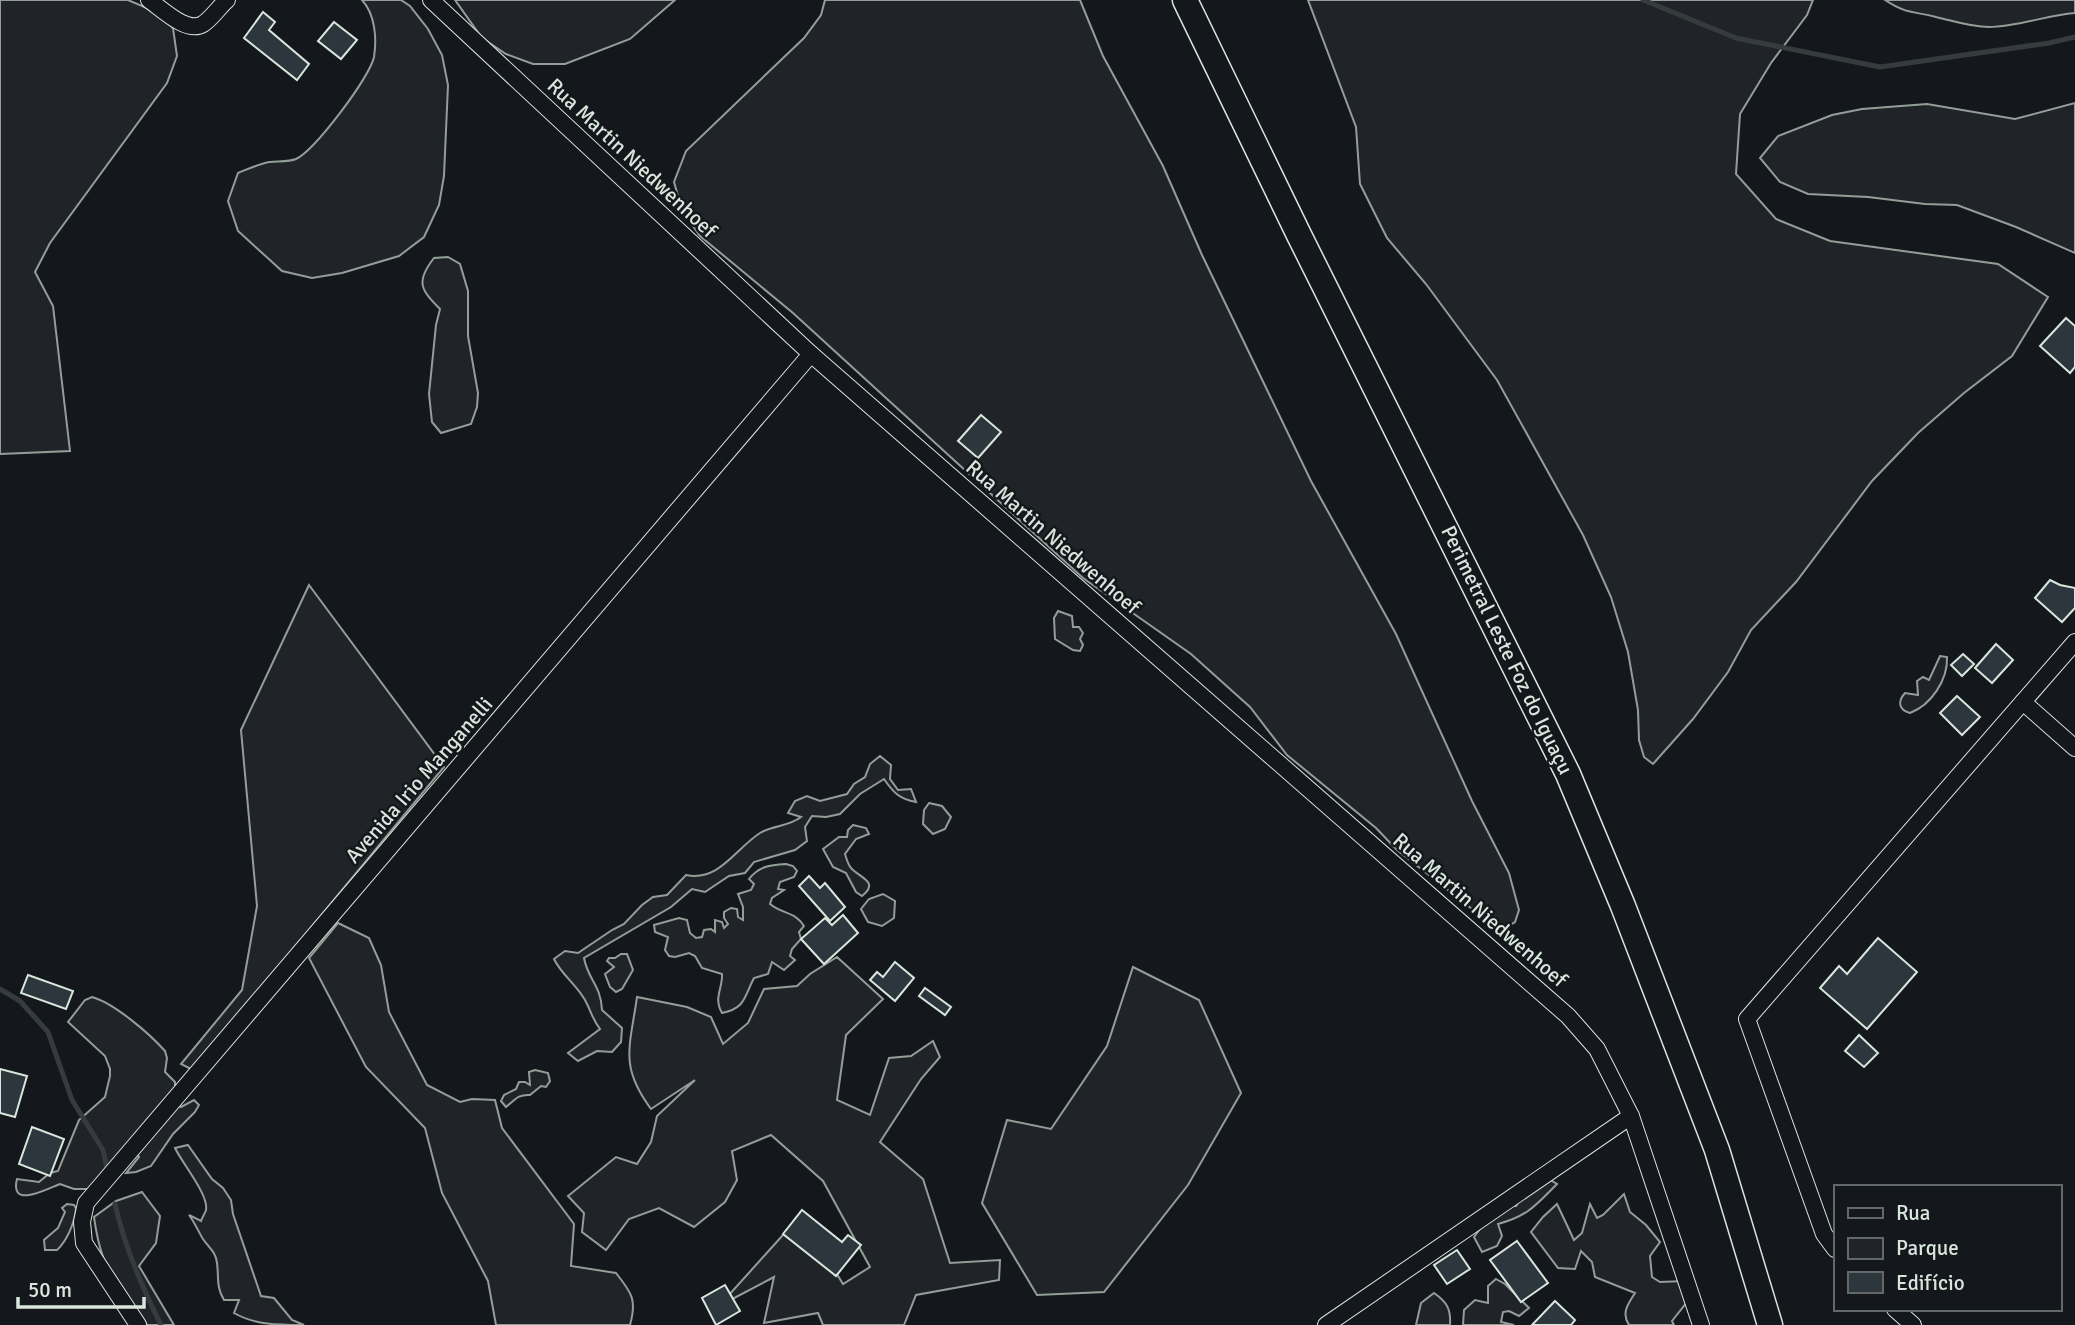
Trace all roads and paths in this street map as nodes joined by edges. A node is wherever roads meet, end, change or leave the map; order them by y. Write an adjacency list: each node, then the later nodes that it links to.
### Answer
1 (149, 0): 2 (street)
2 (227, 0)
3 (431, 0): 5 (street, Rua Martin Niedwenhoef)
4 (1185, 0): 15 (highway, Perimetral Leste Foz do Iguaçu)
5 (811, 354): 9 (street, Rua Martin Niedwenhoef); 12 (street, Avenida Irio Manganelli)
6 (2075, 642): 7 (street)
7 (2023, 702): 8 (street); 10 (street)
8 (2075, 748)
9 (1631, 1116): 13 (street); 14 (street, Rua Martin Niedwenhoef)
10 (1834, 1248)
11 (1897, 1311): 16 (street)
12 (138, 1325)
13 (1326, 1325)
14 (1701, 1325)
15 (1770, 1325)
16 (1913, 1325)

